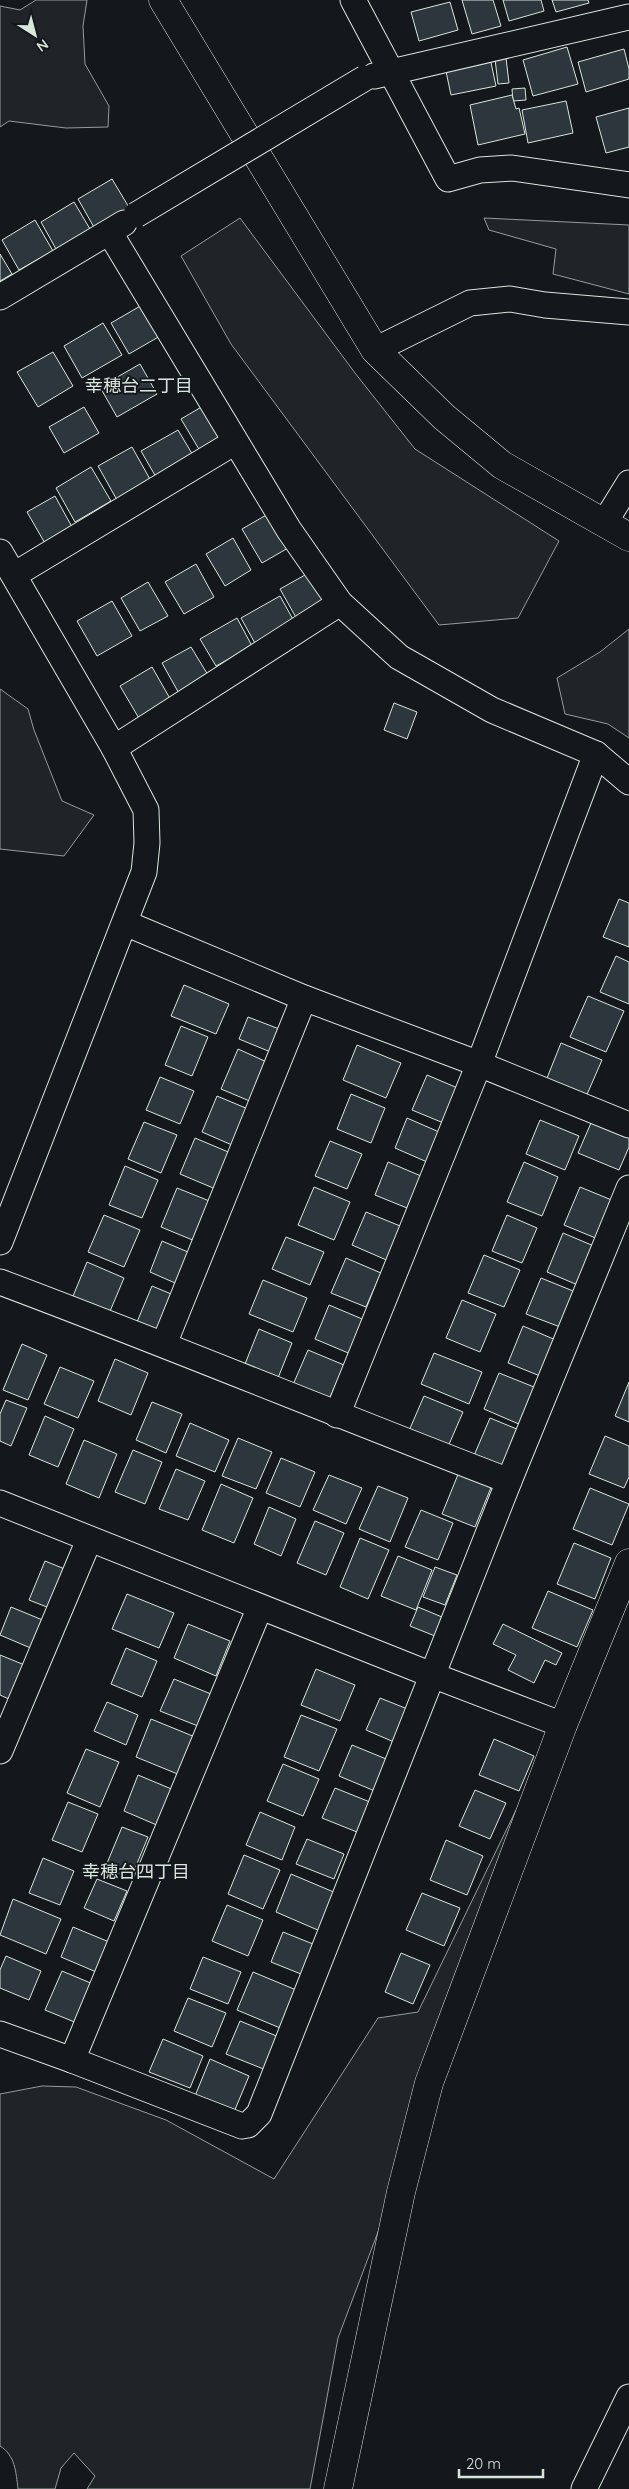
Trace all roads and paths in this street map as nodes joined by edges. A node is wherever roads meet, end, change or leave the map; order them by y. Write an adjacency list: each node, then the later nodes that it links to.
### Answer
1 (163, 0): 9 (street)
2 (353, 0): 4 (street)
3 (629, 17): 4 (street)
4 (390, 72): 5 (street); 6 (street, bridge)
5 (629, 185)
6 (110, 233): 7 (street); 10 (street)
7 (0, 297)
8 (629, 312): 9 (street)
9 (375, 350): 12 (street)
10 (235, 442): 15 (street); 16 (street)
11 (629, 483): 12 (street)
12 (605, 522): 13 (street)
13 (629, 537)
14 (0, 552): 15 (street)
15 (14, 575): 17 (street)
16 (340, 603): 17 (street); 18 (street)
17 (114, 748): 20 (street)
18 (596, 754): 19 (street); 22 (street)
19 (629, 782)
20 (125, 922): 21 (street); 25 (street)
21 (304, 998): 22 (street); 27 (street)
22 (479, 1064): 23 (street); 28 (street)
23 (629, 1125)
24 (629, 1188): 29 (street)
25 (0, 1242)
26 (0, 1282): 27 (street)
27 (164, 1344): 28 (street)
28 (337, 1415): 29 (street)
29 (509, 1481): 34 (street)
30 (0, 1503): 31 (street)
31 (88, 1540): 33 (street); 36 (street)
32 (629, 1563): 35 (street)
33 (260, 1607): 34 (street); 38 (street)
34 (432, 1675): 35 (street); 38 (street)
35 (563, 1725): 40 (street)
36 (0, 1751)
37 (0, 2034): 38 (street)
38 (72, 2060)
39 (629, 2397): 41 (street)
40 (338, 2489)
41 (584, 2489)

